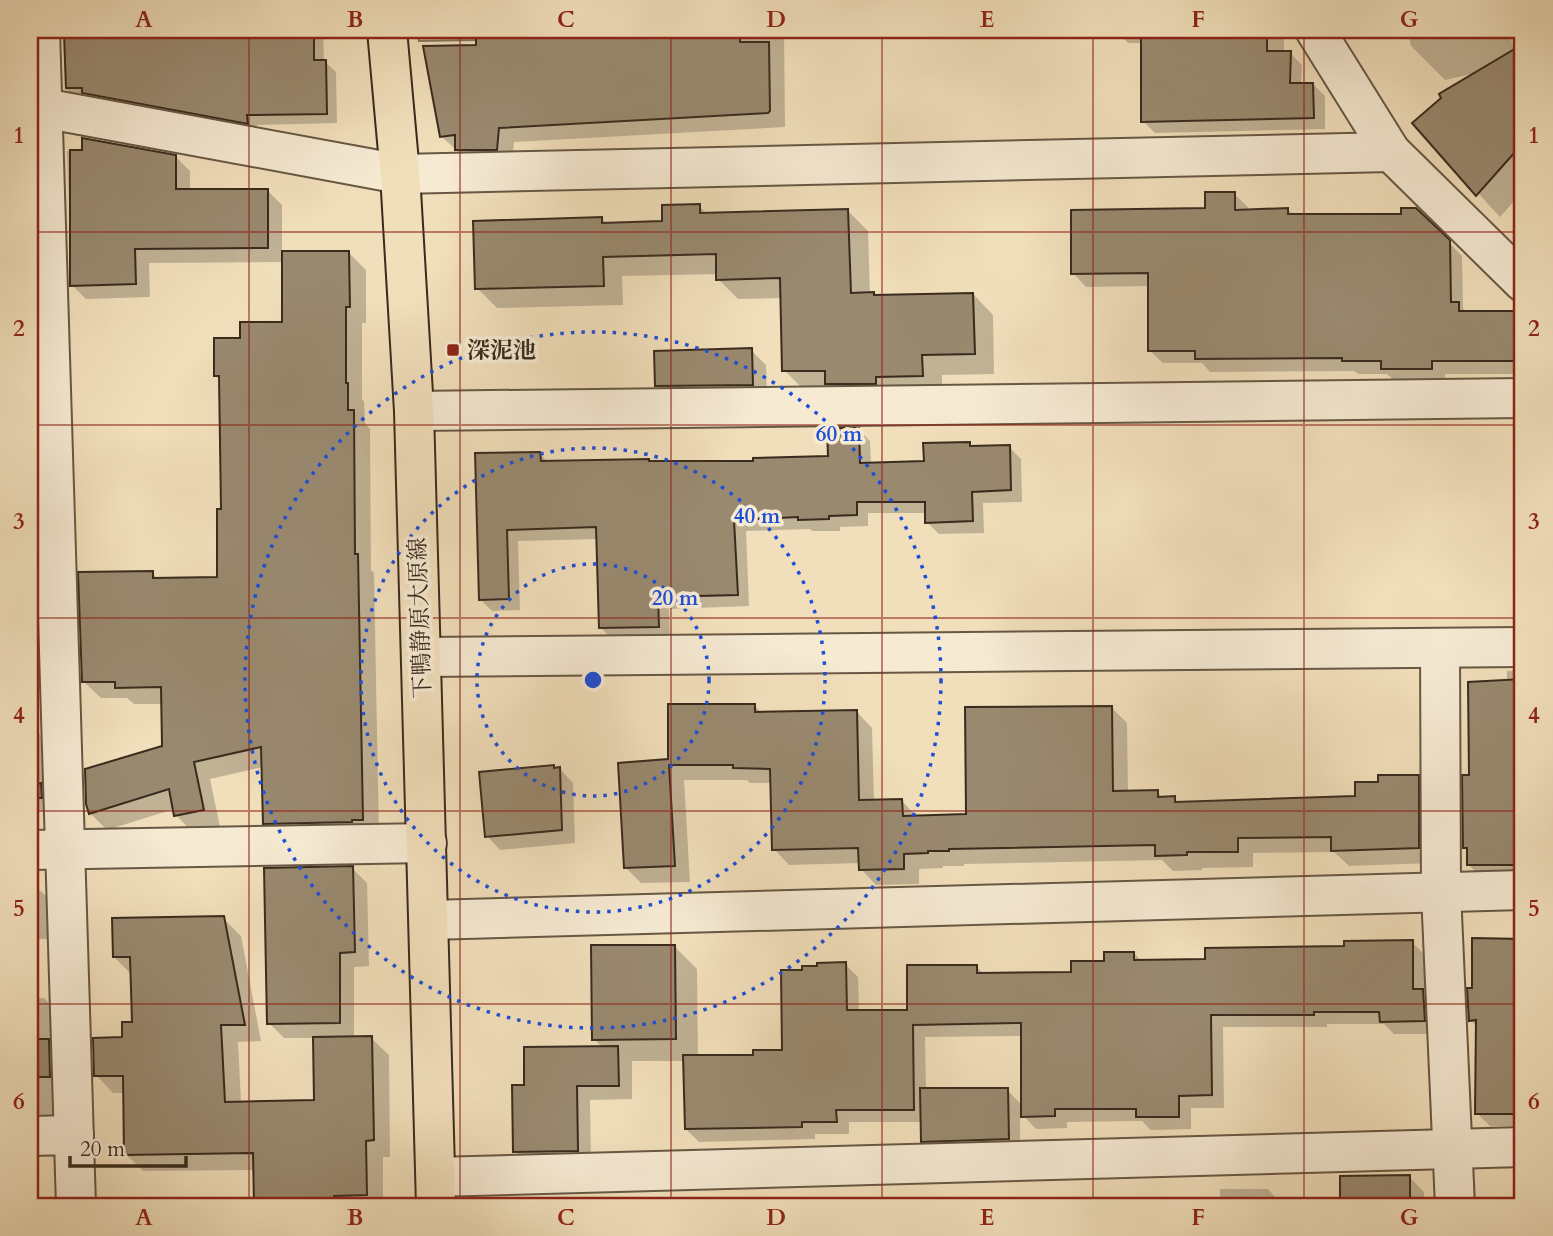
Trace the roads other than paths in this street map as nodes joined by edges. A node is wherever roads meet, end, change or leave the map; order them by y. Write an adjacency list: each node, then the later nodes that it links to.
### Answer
1 (40, 30): 4 (street)
2 (387, 30): 6 (main road, 下鴨静原大原線)
3 (1315, 30): 5 (street)
4 (43, 108): 6 (street); 7 (street)
5 (1391, 152): 6 (street); 8 (street)
6 (400, 174): 10 (main road, 下鴨静原大原線)
7 (39, 268): 11 (street)
8 (1523, 282)
9 (1523, 398): 10 (street)
10 (414, 411): 14 (main road, 下鴨静原大原線)
11 (43, 549): 16 (street)
12 (1523, 647): 13 (street)
13 (1440, 648): 14 (street); 18 (street)
14 (421, 657): 15 (main road, 下鴨静原大原線)
15 (427, 843): 16 (street); 19 (main road, 下鴨静原大原線)
16 (48, 850): 20 (street)
17 (1523, 890): 18 (street)
18 (1441, 892): 19 (street); 23 (street)
19 (429, 920): 24 (main road, 下鴨静原大原線)
20 (74, 1135): 21 (street); 25 (street)
21 (30, 1136)
22 (1523, 1147): 23 (street)
23 (1454, 1149): 24 (street); 26 (street)
24 (436, 1192)
25 (76, 1206)
26 (1455, 1206)

